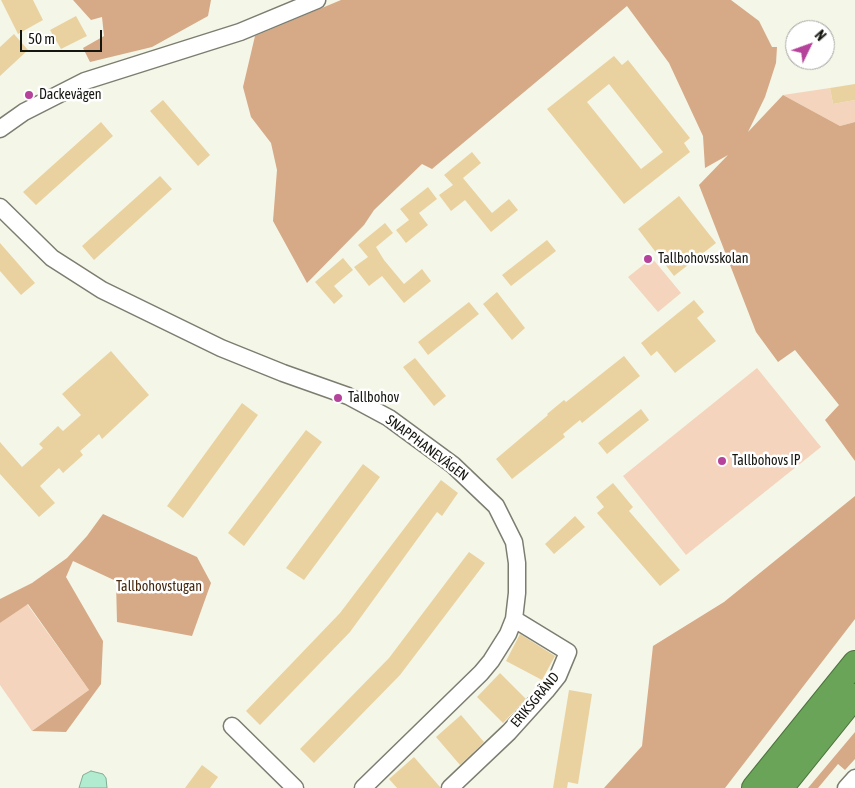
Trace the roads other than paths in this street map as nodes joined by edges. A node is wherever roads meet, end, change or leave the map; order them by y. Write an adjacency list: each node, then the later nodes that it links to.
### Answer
1 (317, 0): 2 (street)
2 (0, 129)
3 (0, 207): 4 (street, SNAPPHANEVÄGEN)
4 (514, 619): 11 (street, SNAPPHANEVÄGEN); 12 (street, ERIKSGRÄND)
5 (855, 657): 7 (highway)
6 (855, 663): 7 (highway)
7 (851, 693): 13 (highway); 14 (highway)
8 (232, 726): 10 (street)
9 (855, 778): 15 (street)
10 (295, 788)
11 (363, 788)
12 (450, 788)
13 (754, 788)
14 (781, 788)
15 (846, 788)

